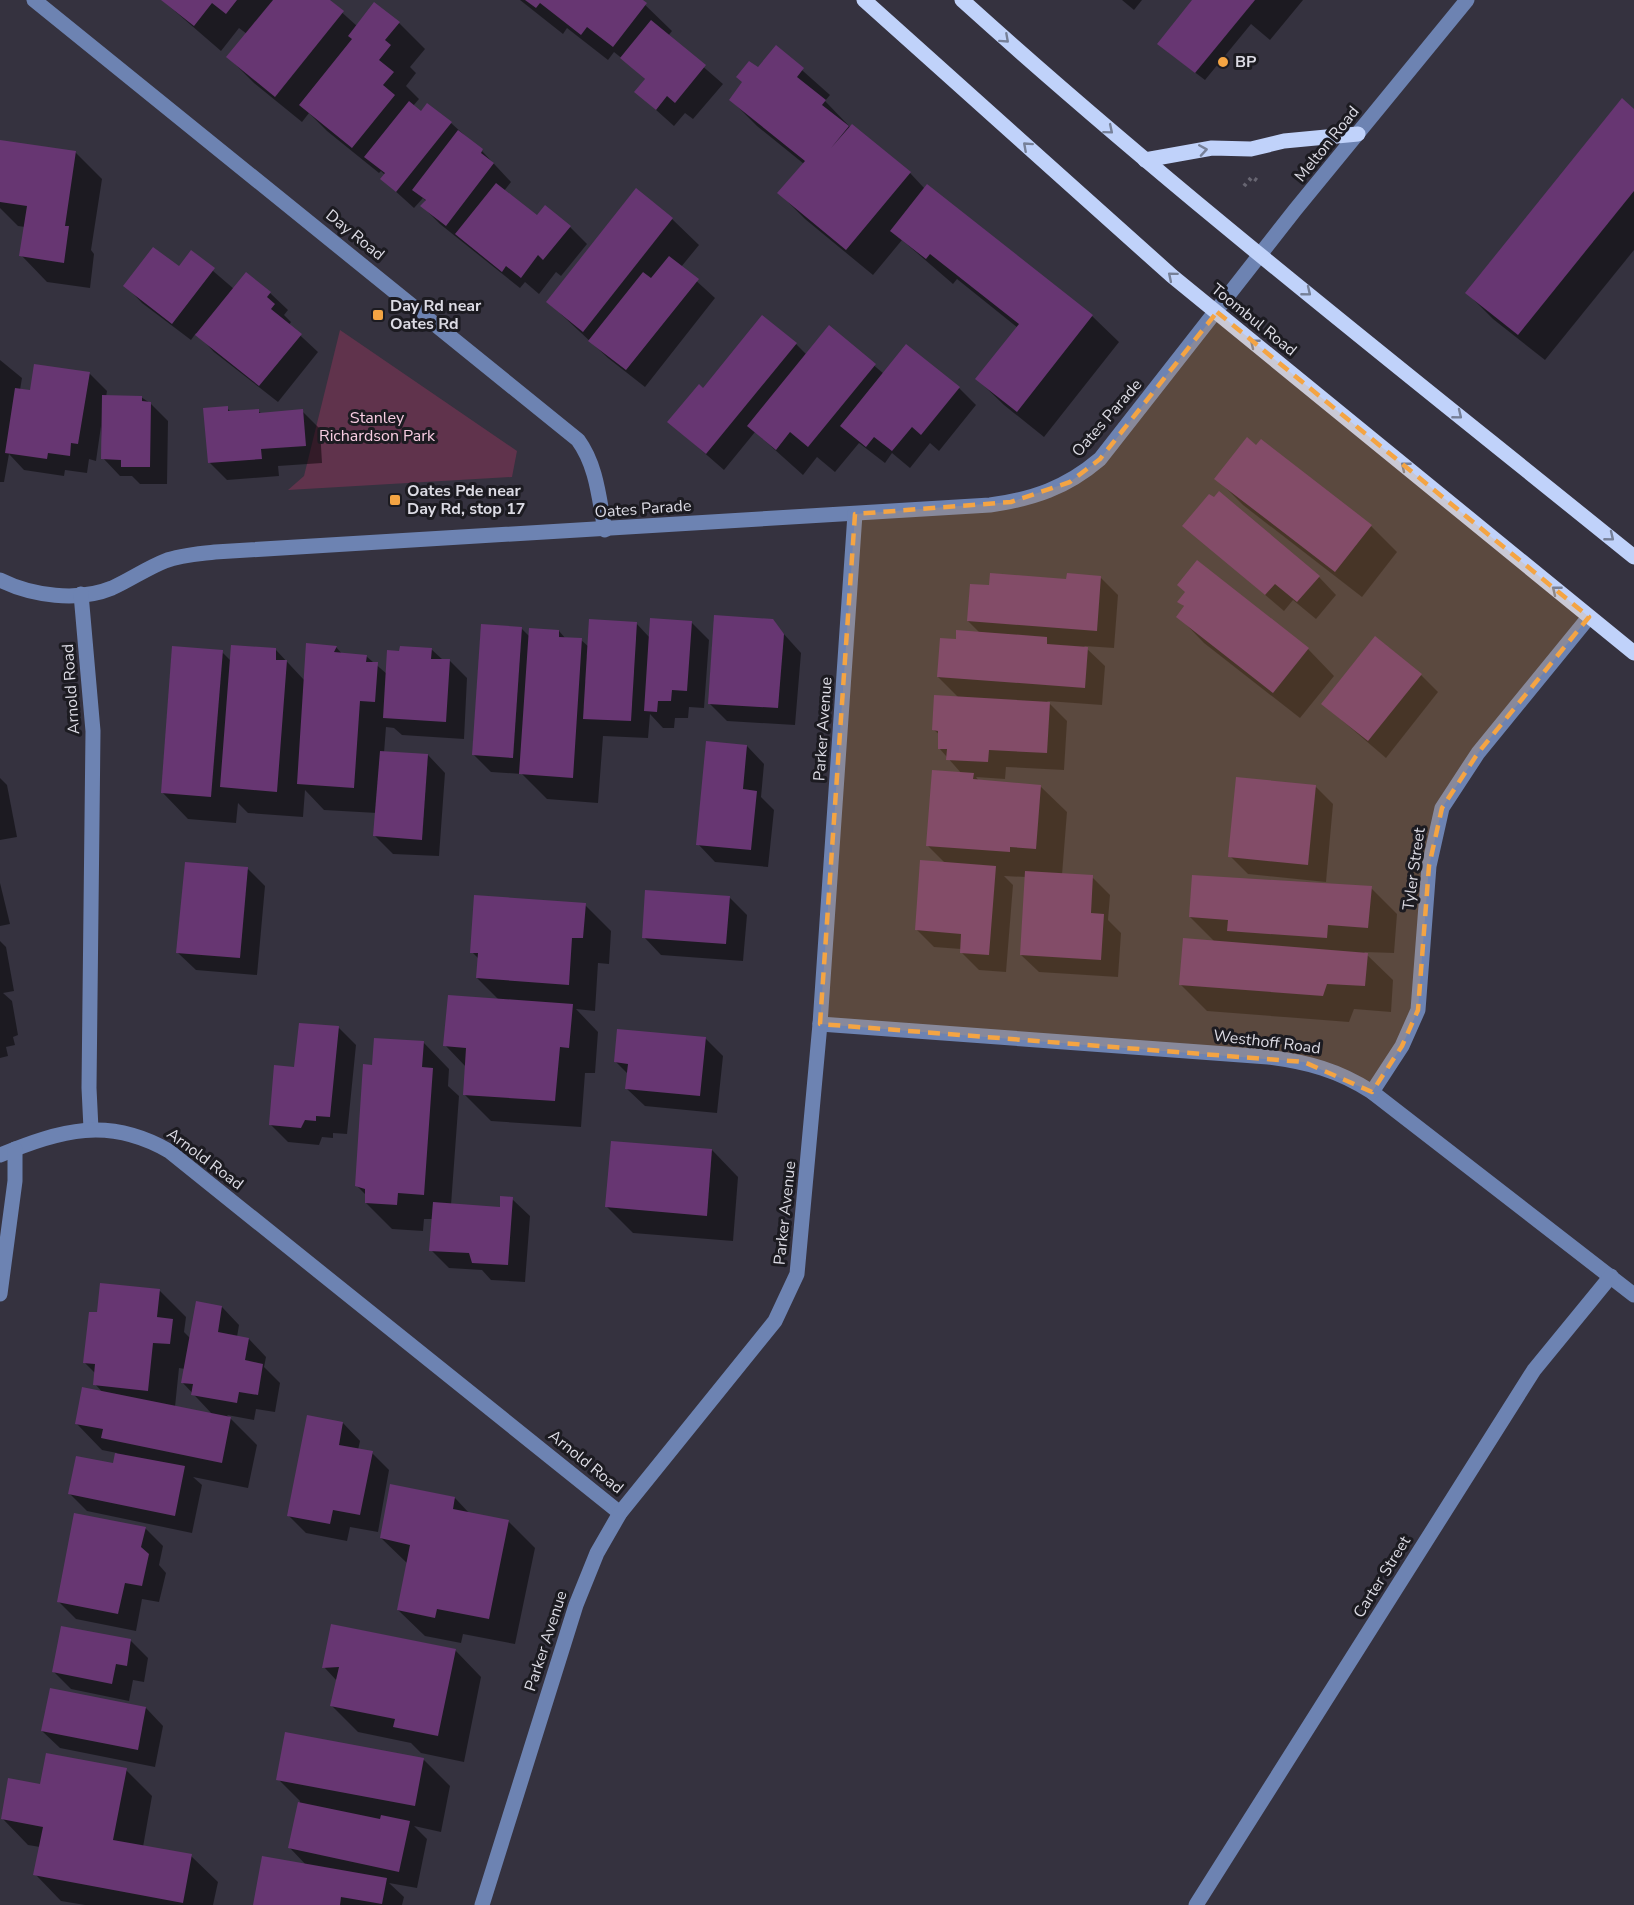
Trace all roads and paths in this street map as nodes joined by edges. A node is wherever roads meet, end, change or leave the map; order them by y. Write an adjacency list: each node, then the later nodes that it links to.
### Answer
1 (34, 0): 12 (street, Day Road)
2 (864, 0): 10 (main road, Toombul Road, one-way to 2)
3 (962, 0): 6 (main road, one-way to 6)
4 (1467, 0): 5 (street, Melton Road)
5 (1358, 134): 6 (main road, one-way to 5); 9 (street, Melton Road)
6 (1145, 160): 9 (main road)
7 (1259, 182): 8 (path)
8 (1244, 186)
9 (1261, 255): 10 (street, Melton Road); 13 (main road, one-way to 13)
10 (1217, 312): 11 (street, Oates Parade); 16 (main road, Toombul Road, one-way to 10)
11 (855, 514): 12 (street, Oates Parade); 18 (street, Parker Avenue)
12 (605, 530): 15 (street, Oates Parade)
13 (1634, 557)
14 (0, 580): 15 (street, Oates Parade)
15 (81, 594): 20 (street, Arnold Road)
16 (1589, 617): 17 (main road, Toombul Road); 19 (street, Tyler Street)
17 (1634, 653)
18 (820, 1024): 19 (street, Westhoff Road); 26 (street, Parker Avenue)
19 (1371, 1092): 23 (street, Westhoff Road)
20 (91, 1129): 21 (street); 26 (street, Arnold Road)
21 (15, 1149): 22 (street); 24 (street)
22 (0, 1155)
23 (1611, 1276): 25 (street, Westhoff Road); 28 (street, Carter Street)
24 (0, 1294)
25 (1634, 1295)
26 (620, 1513): 27 (street, Parker Avenue)
27 (482, 1905)
28 (1196, 1905)

